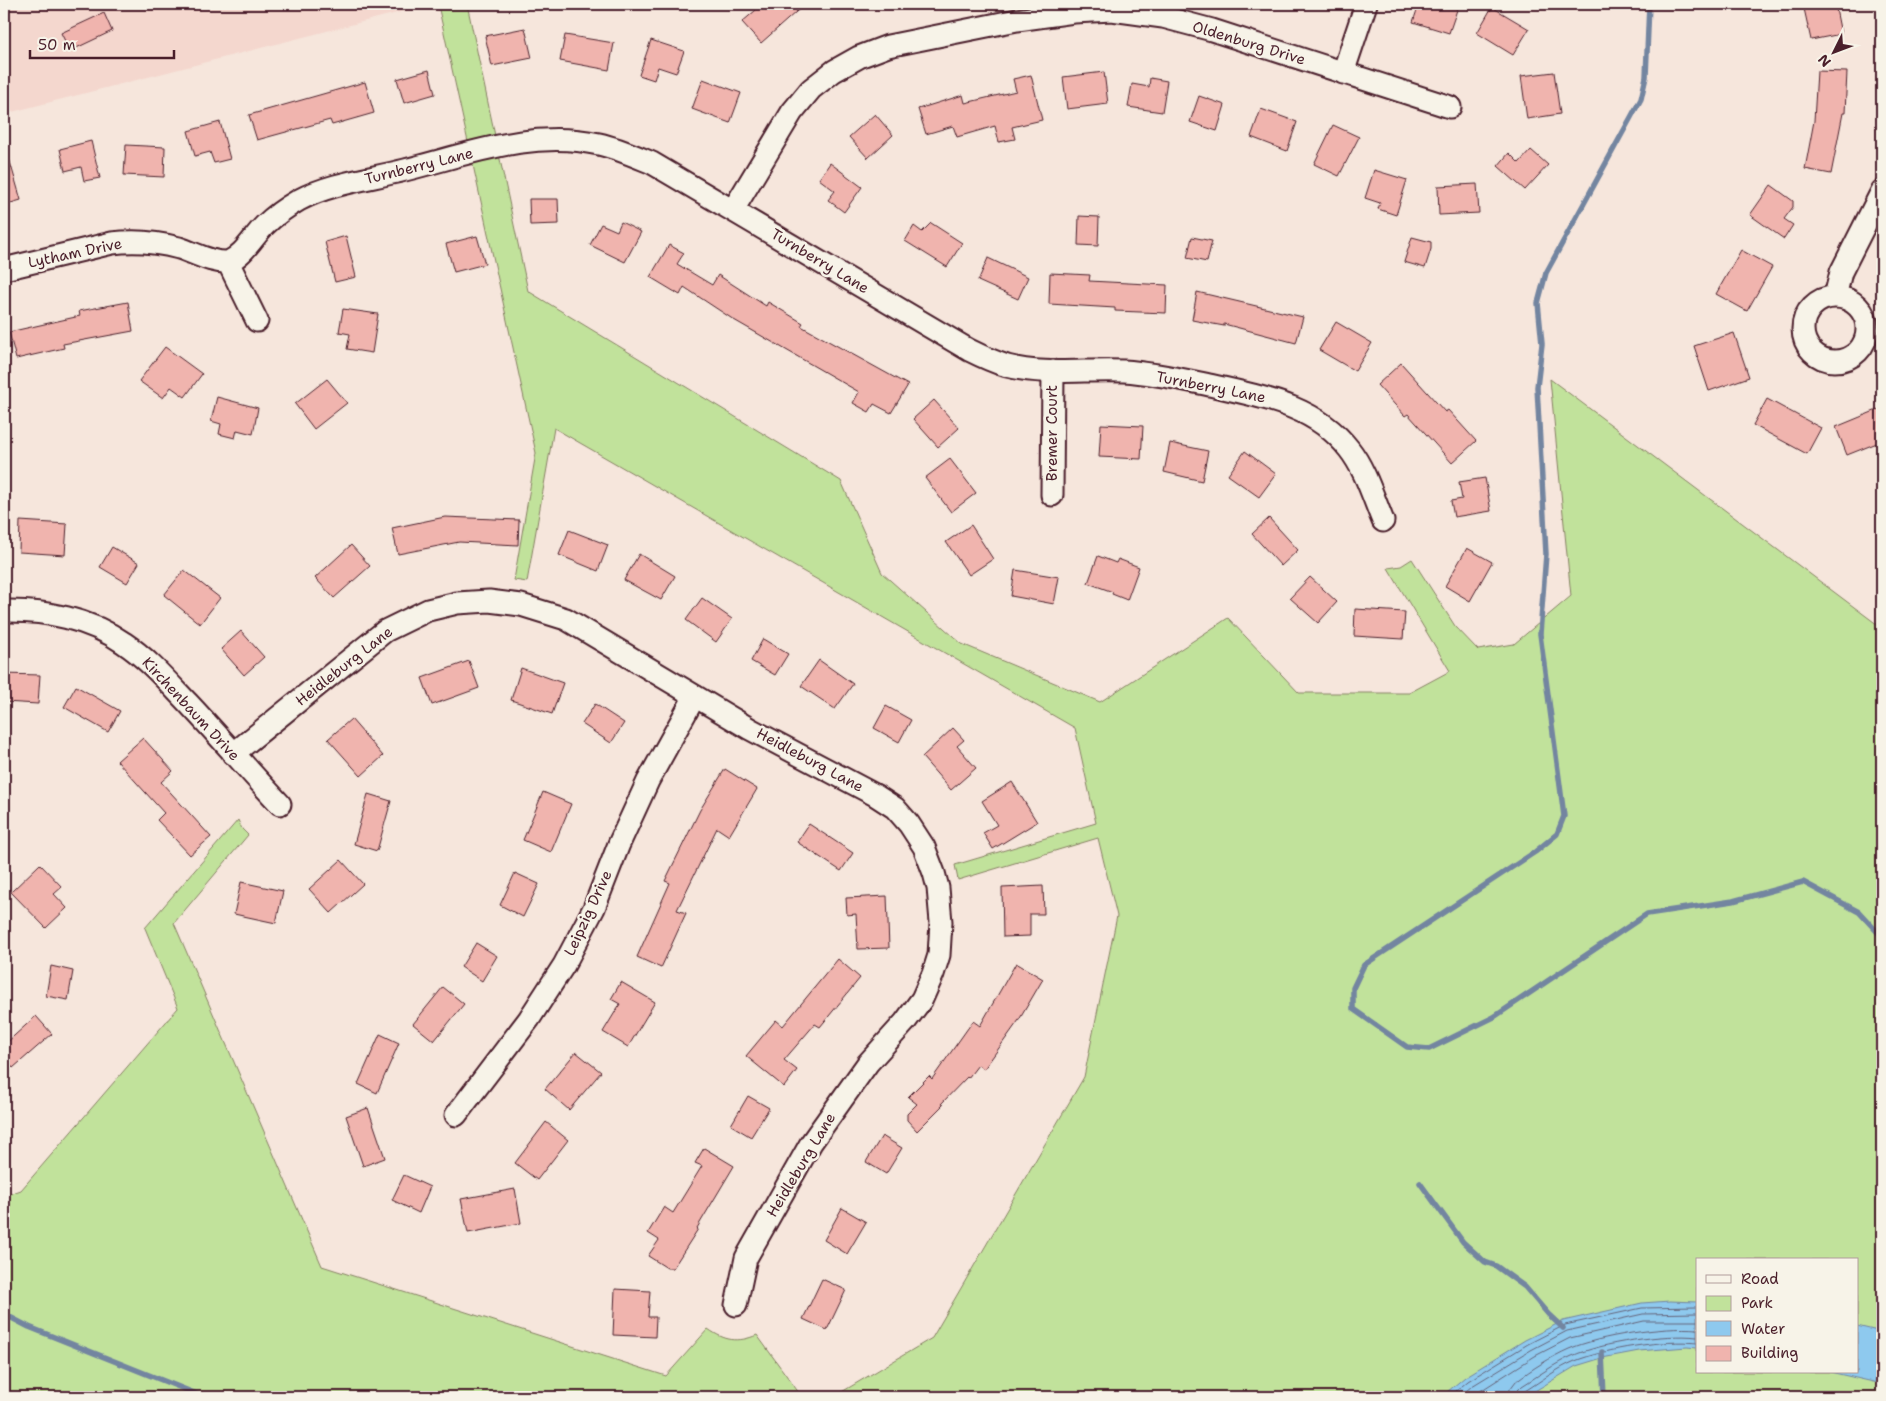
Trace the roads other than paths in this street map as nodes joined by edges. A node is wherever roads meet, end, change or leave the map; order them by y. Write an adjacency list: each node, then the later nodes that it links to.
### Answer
1 (1366, 4): 3 (street)
2 (1089, 7): 3 (street, Oldenburg Drive); 6 (street, Oldenburg Drive)
3 (1343, 73): 4 (street, Oldenburg Drive)
4 (1450, 107)
5 (1882, 192): 9 (street)
6 (734, 210): 7 (street, Turnberry Lane); 11 (street, Turnberry Lane)
7 (228, 262): 8 (street, Lytham Drive); 10 (street)
8 (4, 269)
9 (1835, 297)
10 (257, 321)
11 (1053, 371): 12 (street, Bremer Court); 13 (street, Turnberry Lane)
12 (1052, 495)
13 (1383, 521)
14 (4, 611): 16 (street, Kirchenbaum Drive)
15 (695, 696): 16 (street, Heidleburg Lane); 18 (street, Leipzig Drive); 19 (street, Heidleburg Lane)
16 (233, 754): 17 (street, Kirchenbaum Drive)
17 (280, 804)
18 (456, 1115)
19 (736, 1305)

